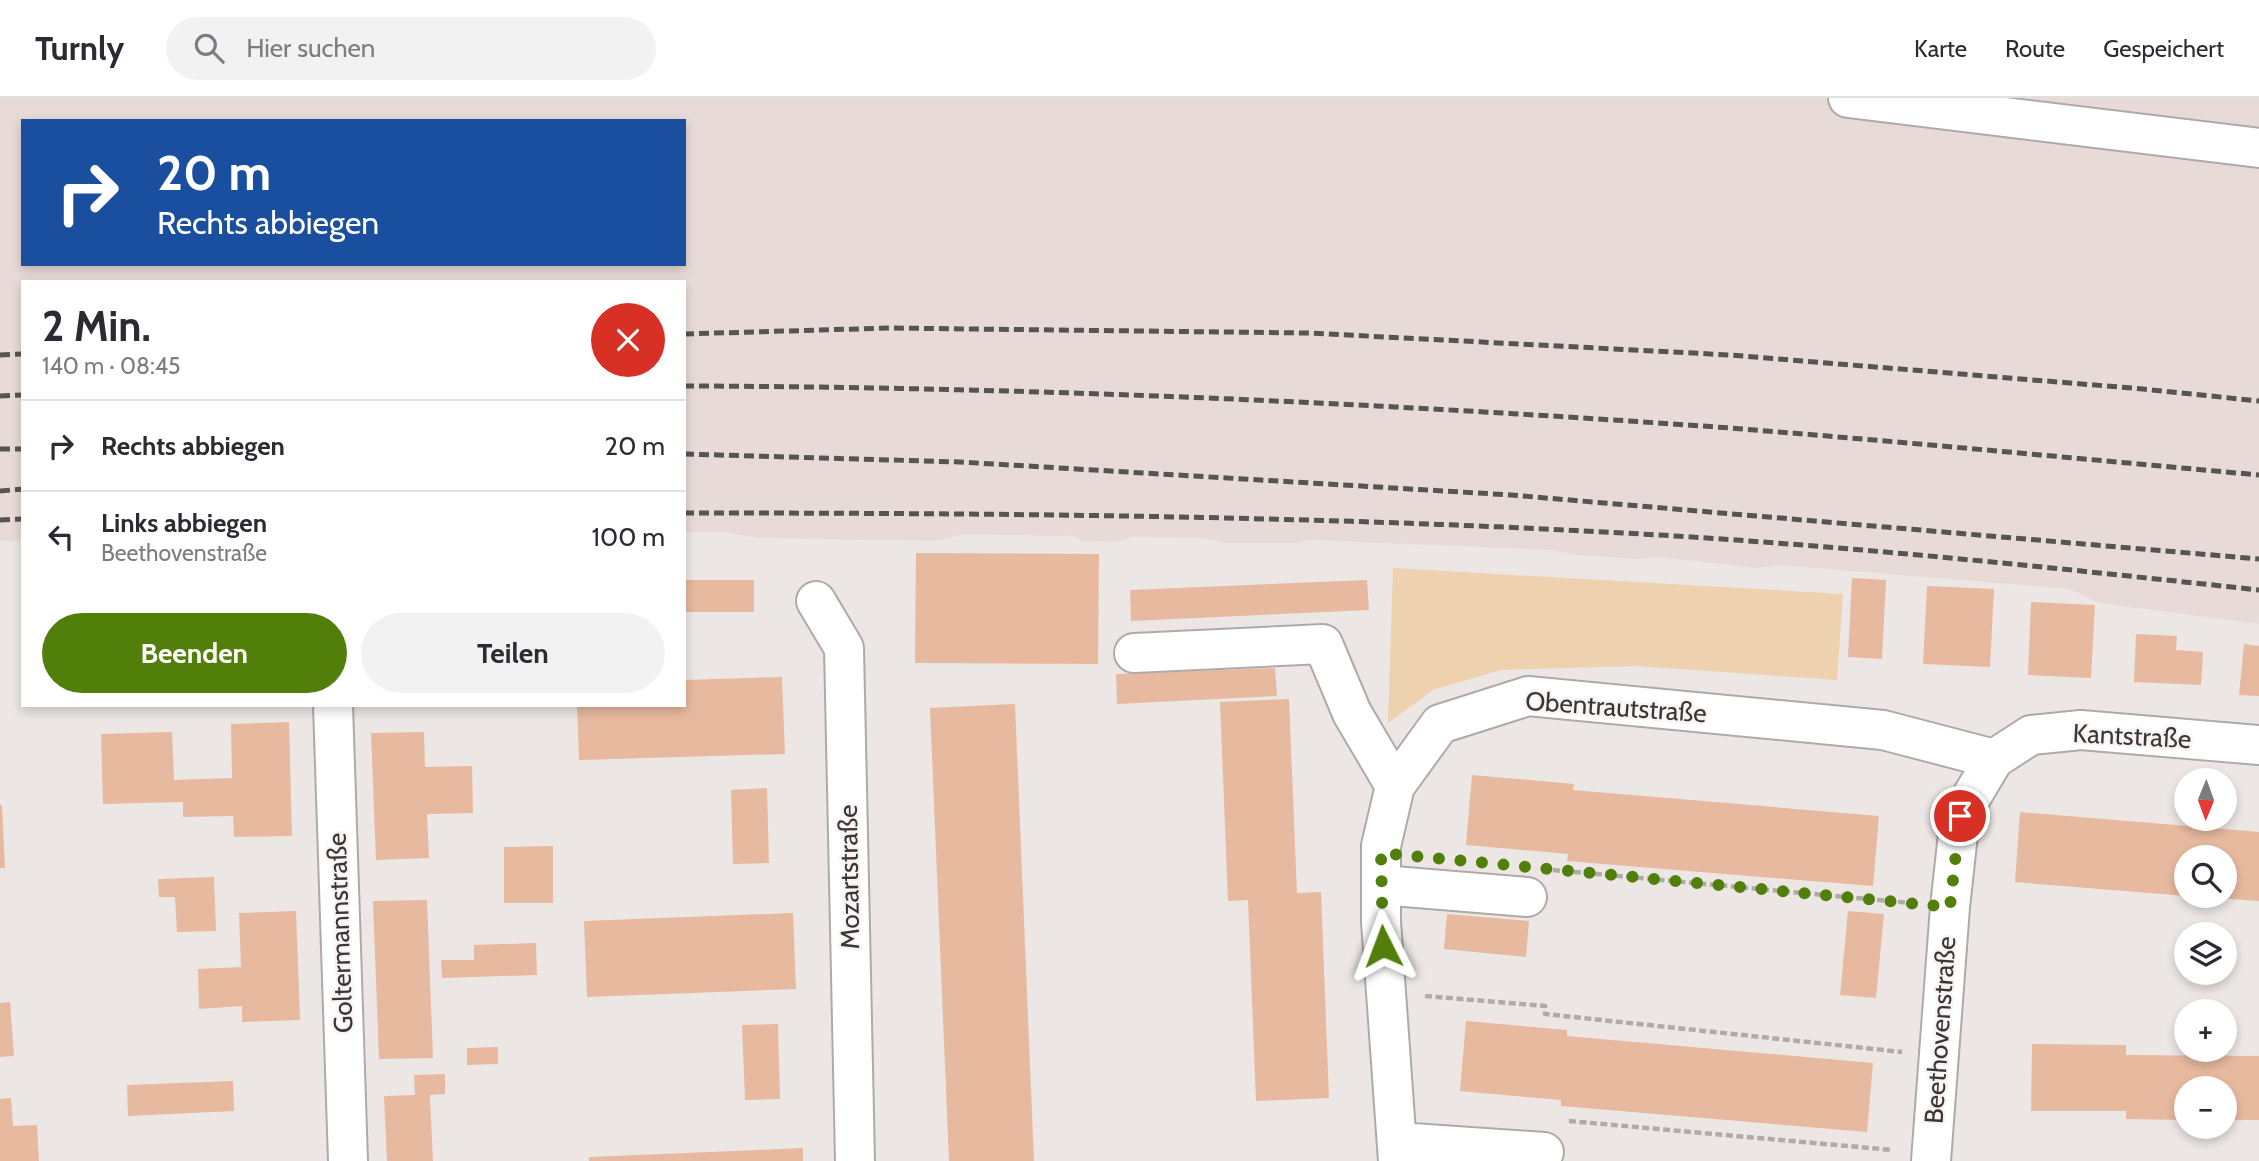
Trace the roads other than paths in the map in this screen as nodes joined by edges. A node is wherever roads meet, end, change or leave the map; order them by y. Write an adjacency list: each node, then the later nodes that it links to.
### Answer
1 (1848, 98): 2 (street)
2 (2259, 148)
3 (816, 600): 16 (street, Mozartstraße)
4 (1134, 653): 8 (street)
5 (333, 707): 15 (street, Goltermannstraße)
6 (2259, 745): 7 (street, Kantstraße)
7 (1994, 759): 8 (street, Obentrautstraße); 9 (street, Kantstraße)
8 (1395, 786): 11 (street, Obentrautstraße)
9 (1960, 816): 14 (street, Beethovenstraße)
10 (1537, 883): 11 (street)
11 (1381, 885): 13 (street, Obentrautstraße)
12 (1552, 1136): 13 (street)
13 (1398, 1151)
14 (1931, 1157)
15 (348, 1161)
16 (855, 1161)

